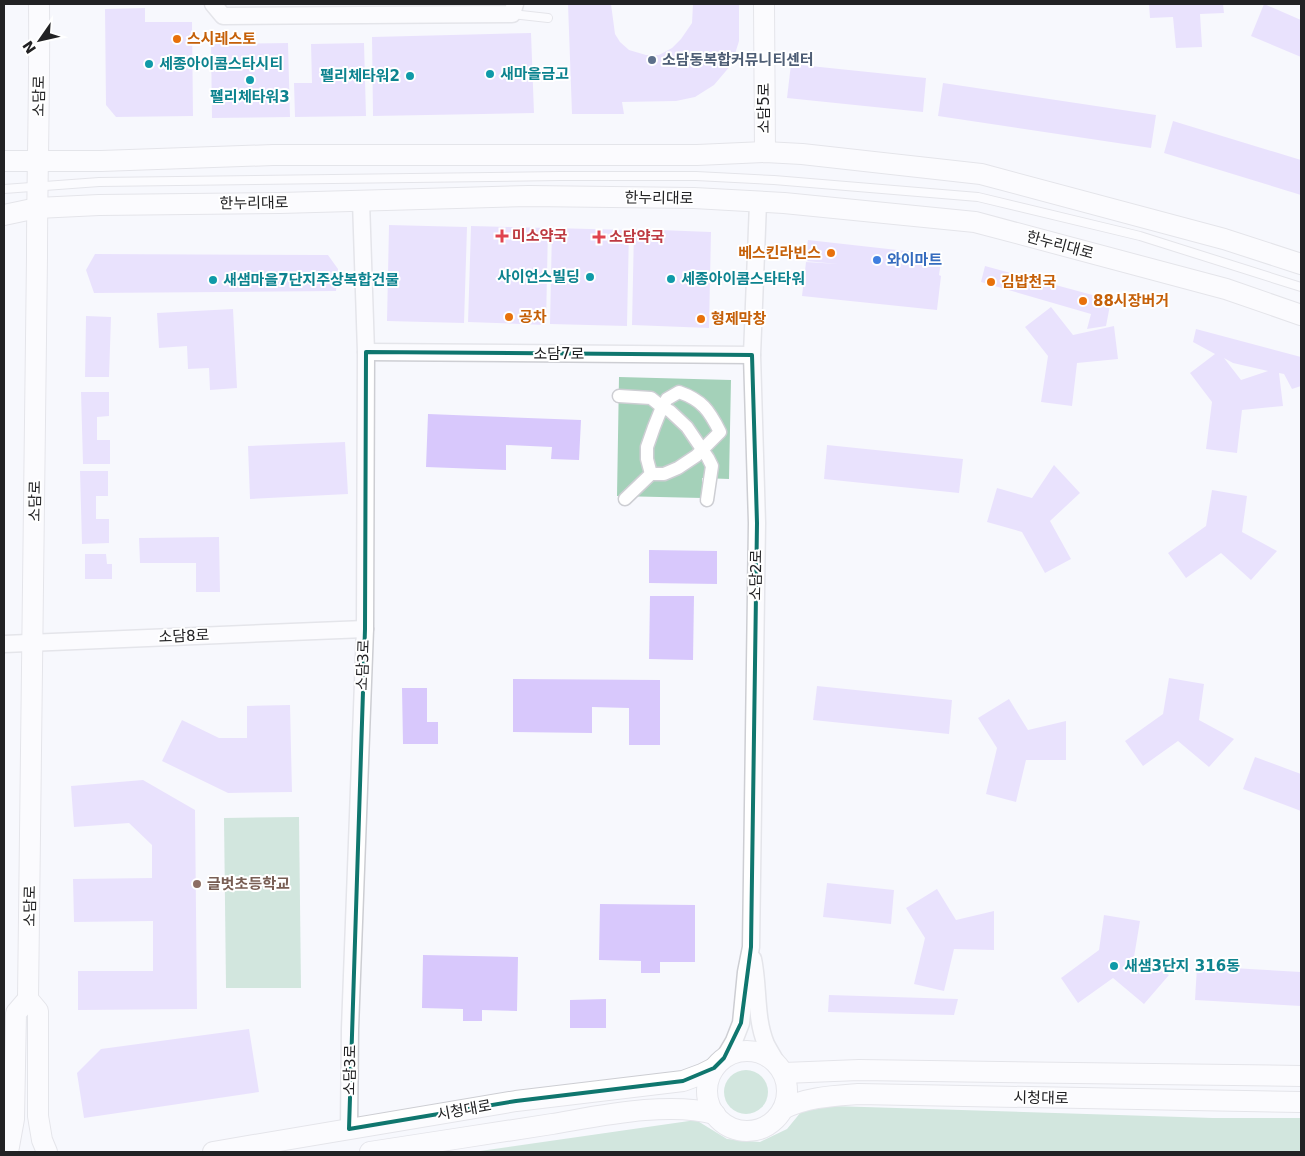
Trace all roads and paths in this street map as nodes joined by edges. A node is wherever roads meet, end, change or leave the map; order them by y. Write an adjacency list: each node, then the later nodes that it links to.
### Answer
1 (39, 4): 8 (street, 소담로)
2 (213, 4): 4 (street)
3 (764, 4): 6 (street, 소담5로)
4 (513, 9): 5 (lane)
5 (548, 18)
6 (764, 152): 8 (street); 15 (street)
7 (4, 161): 8 (street)
8 (37, 161): 9 (street, 소담로)
9 (37, 186): 10 (lane); 13 (street, 소담로); 16 (lane)
10 (4, 189)
11 (361, 201): 12 (street, 한누리대로); 13 (street, 한누리대로); 18 (street, 소담3로)
12 (758, 203): 17 (street, 한누리대로); 19 (street, 소담2로)
13 (37, 208): 14 (street, 한누리대로); 27 (street, 소담로)
14 (4, 216)
15 (1301, 264)
16 (1301, 288)
17 (1301, 315)
18 (366, 352): 19 (street, 소담7로); 26 (street, 소담3로)
19 (752, 355): 29 (street, 소담2로)
20 (619, 396): 21 (street)
21 (662, 407): 22 (street); 22 (street); 23 (street)
22 (702, 450): 23 (street); 25 (street)
23 (651, 474): 24 (street)
24 (625, 499)
25 (707, 500)
26 (365, 629): 27 (street, 소담8로); 37 (street, 소담3로)
27 (33, 642): 28 (street, 소담8로); 30 (street, 소담로)
28 (4, 644)
29 (751, 947): 31 (street); 32 (street)
30 (28, 999): 38 (street, 소담로); 39 (street, 소담로)
31 (718, 1063): 32 (street); 36 (street); 37 (street, 시청대로)
32 (780, 1068): 33 (street, 시청대로); 35 (street)
33 (1301, 1076)
34 (1301, 1102): 35 (street, 시청대로)
35 (783, 1109): 36 (street)
36 (715, 1114): 41 (street, 시청대로)
37 (349, 1129): 40 (street, 시청대로)
38 (8, 1152)
39 (47, 1152)
40 (213, 1152)
41 (370, 1152)

